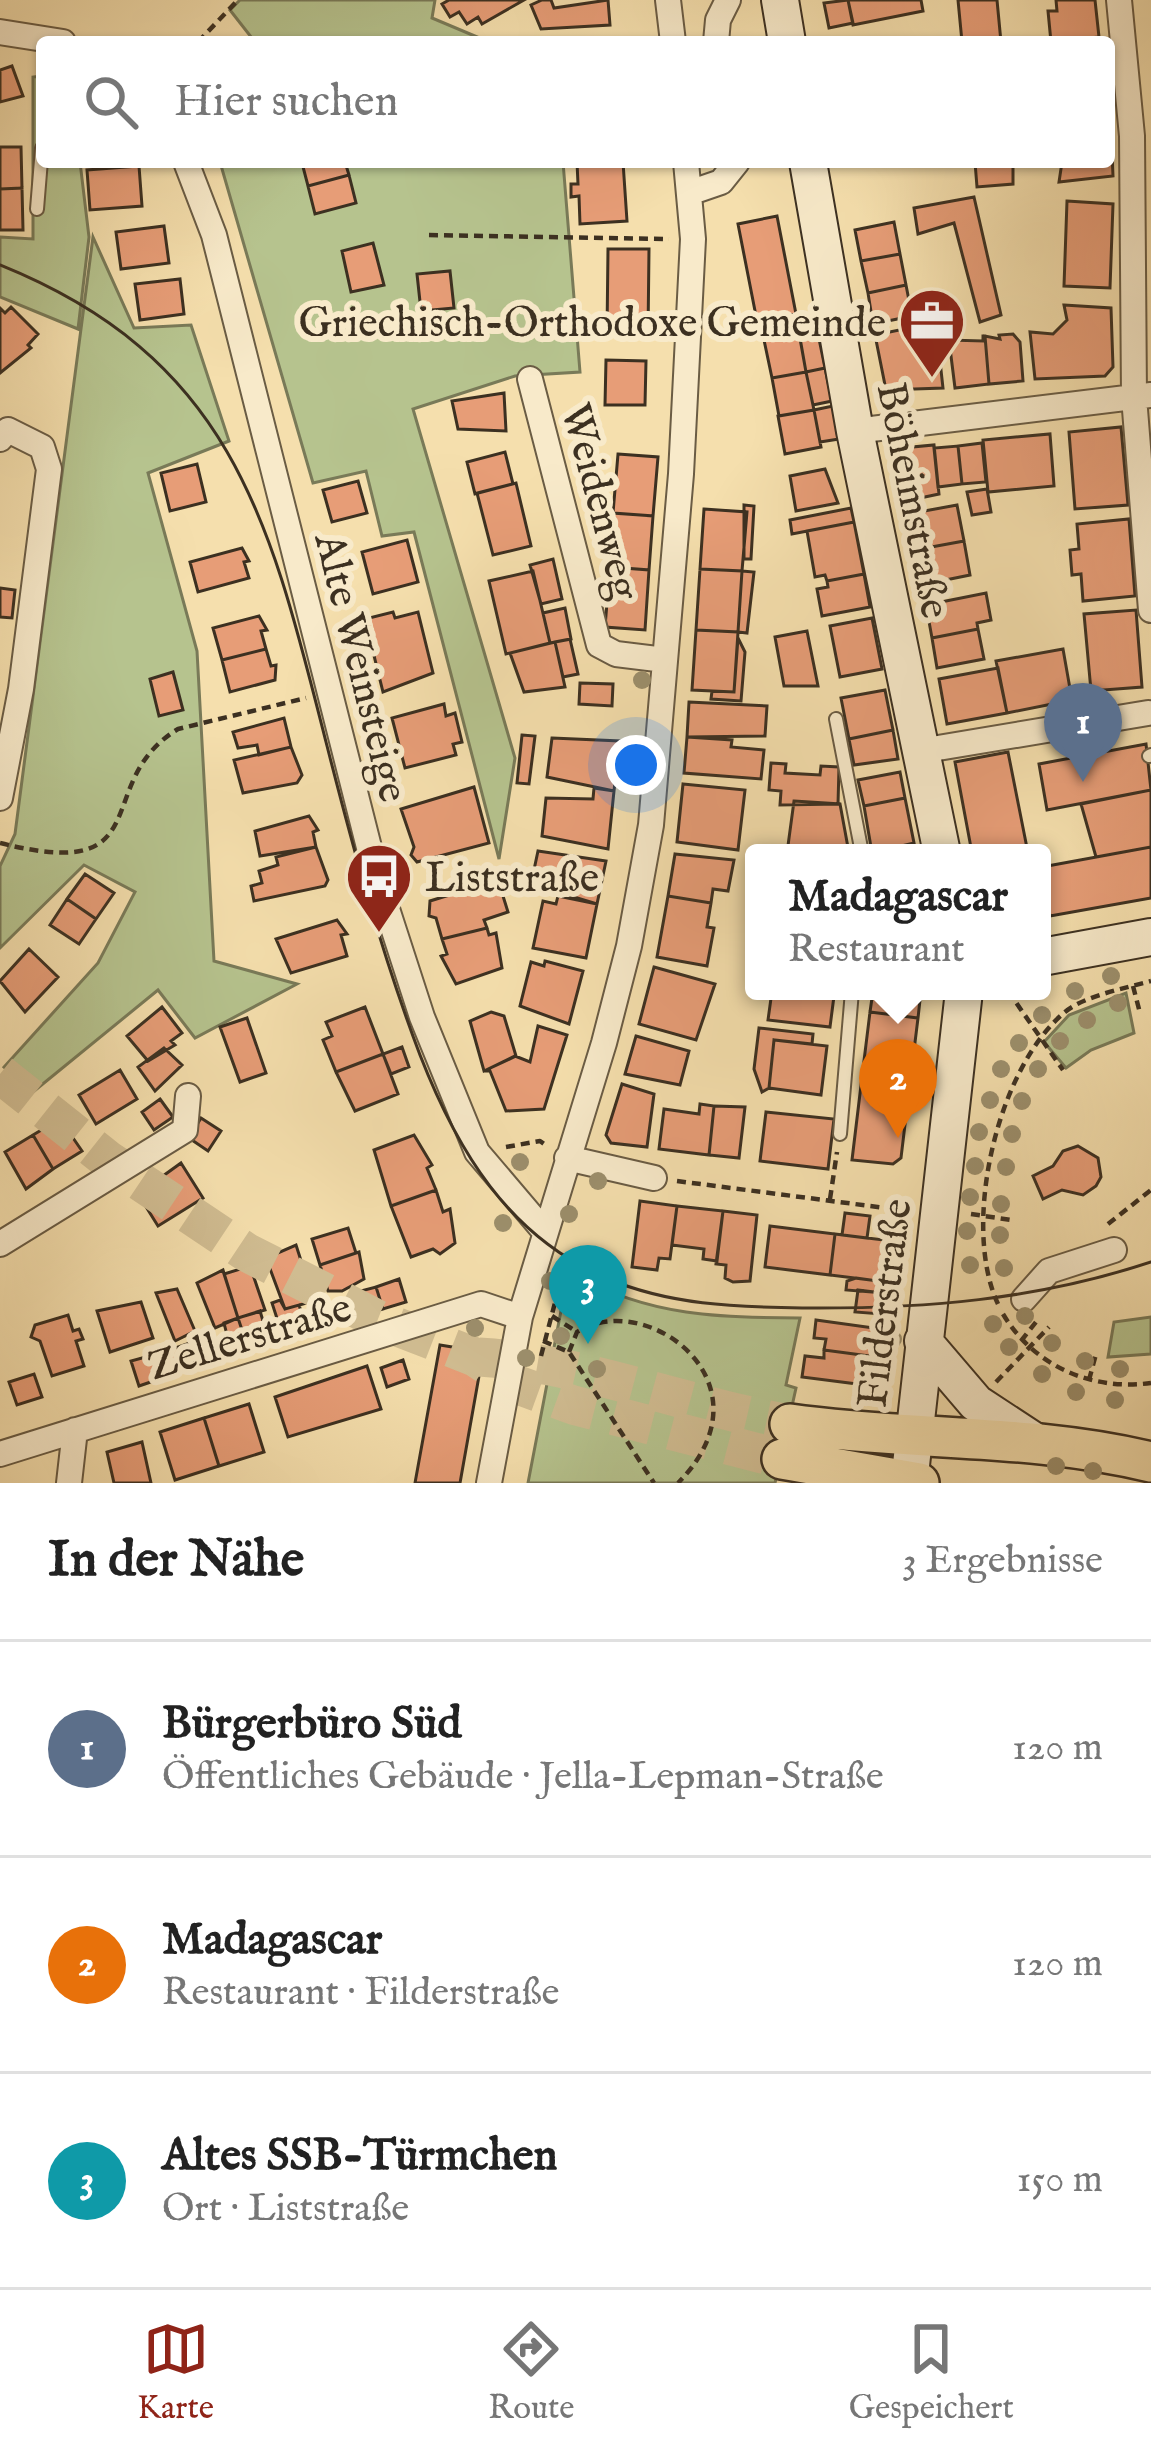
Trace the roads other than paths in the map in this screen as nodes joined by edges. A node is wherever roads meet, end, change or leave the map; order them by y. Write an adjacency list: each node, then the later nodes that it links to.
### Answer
1 (668, 0): 6 (street)
2 (728, 0): 7 (street)
3 (780, 0): 8 (street)
4 (1119, 0): 17 (street)
5 (0, 32): 9 (street)
6 (672, 36)
7 (717, 36)
8 (786, 36)
9 (36, 38)
10 (40, 168): 16 (lane)
11 (188, 168): 38 (street, Alte Weinsteige)
12 (687, 168): 15 (street)
13 (732, 168): 15 (street)
14 (809, 168): 20 (street, Böheimstraße)
15 (689, 193): 23 (street)
16 (37, 209)
17 (1143, 220): 19 (street)
18 (530, 380): 23 (street, Weidenweg)
19 (1142, 396): 20 (street); 22 (street)
20 (854, 431): 26 (street, Böheimstraße)
21 (0, 439): 27 (street)
22 (1151, 610)
23 (665, 660): 36 (street)
24 (1150, 711): 26 (street)
25 (836, 719): 28 (lane)
26 (920, 751): 29 (street, Böheimstraße)
27 (0, 798)
28 (860, 844)
29 (940, 844)
30 (1151, 937): 31 (street)
31 (1051, 956)
32 (851, 1000): 35 (lane)
33 (963, 1000): 43 (street, Filderstraße)
34 (188, 1096): 39 (street)
35 (840, 1135)
36 (567, 1158): 37 (street); 38 (street)
37 (654, 1178)
38 (545, 1232): 42 (street)
39 (0, 1244)
40 (1114, 1250): 41 (street)
41 (1024, 1299)
42 (522, 1310): 44 (street, Zellerstraße); 52 (street)
43 (923, 1342): 45 (street, Filderstraße); 46 (street)
44 (75, 1430): 47 (street, Zellerstraße); 51 (street)
45 (914, 1435): 46 (main road); 48 (main road); 50 (street, Filderstraße)
46 (1041, 1445): 49 (main road)
47 (0, 1454)
48 (803, 1458): 50 (main road)
49 (1151, 1462)
50 (909, 1482): 53 (main road)
51 (69, 1483)
52 (489, 1483)
53 (919, 1483)

